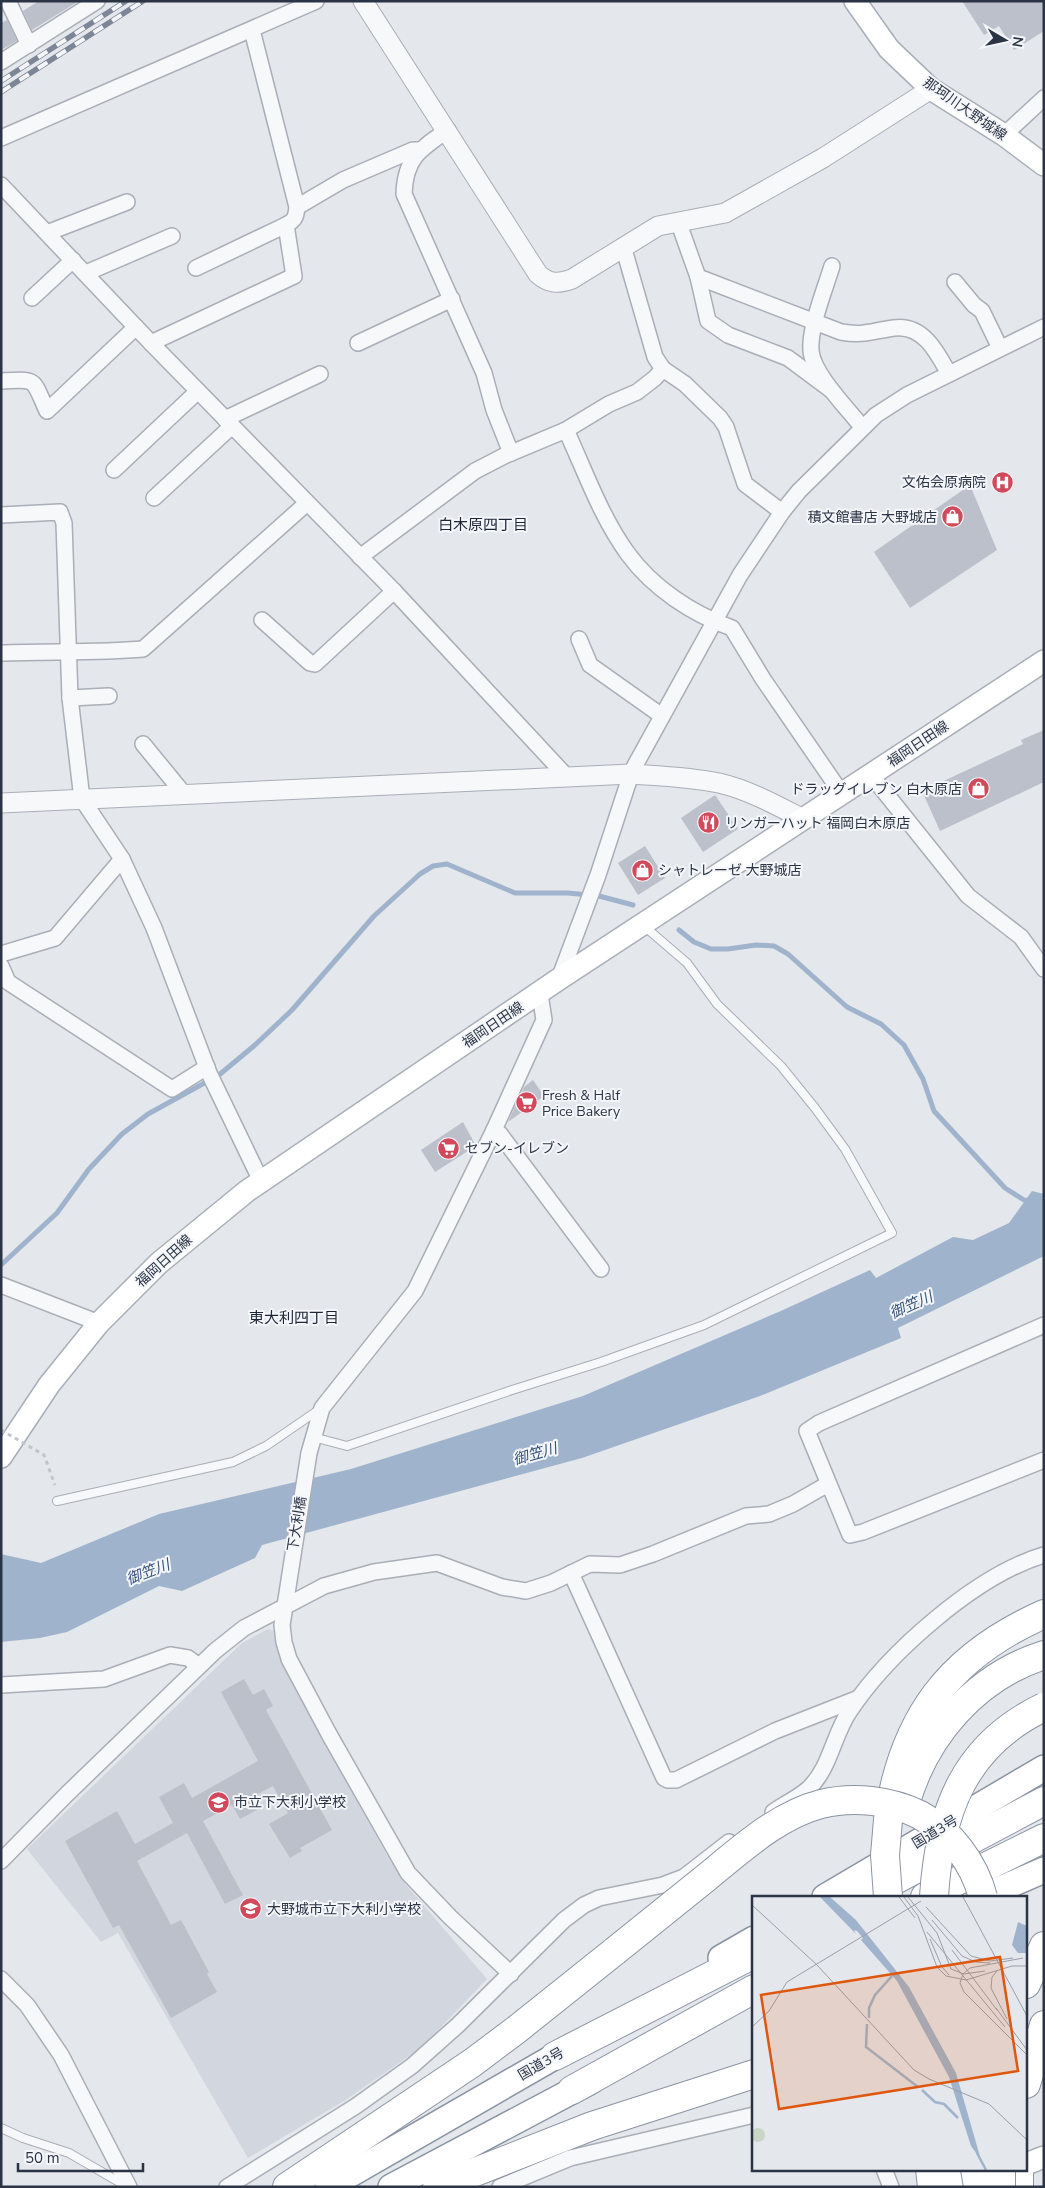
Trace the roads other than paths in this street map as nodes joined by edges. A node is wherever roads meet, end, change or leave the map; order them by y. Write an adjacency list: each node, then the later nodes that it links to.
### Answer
1 (8, 1): 7 (street)
2 (98, 1): 7 (street)
3 (316, 1): 6 (street)
4 (363, 1): 11 (street)
5 (854, 1): 9 (main road, 那珂川大野城線)
6 (252, 30): 13 (street); 18 (street)
7 (30, 45): 8 (street)
8 (1, 62)
9 (931, 88): 12 (main road, 那珂川大野城線); 19 (street)
10 (1044, 98): 12 (street)
11 (448, 130): 14 (street); 23 (street)
12 (1004, 135): 15 (main road, 那珂川大野城線)
13 (1, 138)
14 (418, 150): 18 (street); 31 (street)
15 (1044, 165)
16 (1, 185): 21 (street)
17 (128, 202): 21 (street)
18 (297, 207): 20 (street)
19 (678, 221): 23 (street); 28 (street)
20 (286, 225): 26 (street); 35 (street)
21 (47, 233): 24 (street)
22 (172, 236): 27 (street)
23 (623, 246): 38 (street)
24 (73, 260): 27 (street); 30 (street)
25 (832, 266): 32 (street)
26 (196, 268)
27 (86, 273): 33 (street)
28 (698, 277): 32 (street); 42 (street)
29 (955, 282): 37 (street)
30 (32, 298)
31 (452, 299): 36 (street); 47 (street)
32 (815, 322): 40 (street); 42 (street)
33 (136, 327): 35 (street); 41 (street)
34 (1044, 327): 37 (street)
35 (151, 343): 43 (street)
36 (358, 343)
37 (1000, 348): 40 (street)
38 (663, 369): 46 (street); 51 (street)
39 (320, 374): 44 (street)
40 (949, 374): 45 (street)
41 (1, 380)
42 (831, 390): 45 (street)
43 (198, 391): 44 (street); 48 (street)
44 (229, 423): 49 (street); 50 (street)
45 (862, 427): 51 (street)
46 (566, 430): 47 (street); 56 (street)
47 (511, 453): 53 (street)
48 (114, 470)
49 (154, 498)
50 (308, 503): 53 (street); 58 (street)
51 (782, 512): 56 (street)
52 (1, 515): 58 (street)
53 (360, 557): 54 (street)
54 (394, 591): 55 (street); 67 (street)
55 (262, 620)
56 (714, 622): 63 (street); 69 (street)
57 (579, 640): 63 (street)
58 (67, 650): 59 (street); 62 (street)
59 (1, 653)
60 (1044, 661): 66 (main road, 福岡日田線)
61 (109, 696): 62 (street)
62 (70, 698): 70 (street)
63 (662, 716): 65 (street)
64 (143, 744): 68 (street)
65 (631, 774): 67 (street); 72 (street); 78 (street)
66 (871, 775): 69 (main road, 福岡日田線); 77 (street)
67 (568, 778): 68 (street)
68 (184, 794): 70 (street)
69 (842, 794): 72 (main road, 福岡日田線)
70 (82, 799): 71 (street); 73 (street)
71 (1, 803)
72 (803, 819): 74 (main road, 福岡日田線)
73 (122, 859): 75 (street); 80 (street)
74 (642, 925): 78 (main road, 福岡日田線); 88 (lane)
75 (1, 954)
76 (1, 966): 80 (street)
77 (1044, 969)
78 (559, 979): 79 (main road, 福岡日田線)
79 (540, 994): 81 (street); 82 (main road, 福岡日田線)
80 (210, 1075): 82 (street)
81 (494, 1130): 83 (street); 87 (street)
82 (261, 1181): 85 (main road, 福岡日田線)
83 (601, 1269)
84 (1, 1285): 85 (street)
85 (99, 1323): 89 (main road, 福岡日田線)
86 (1044, 1325): 91 (street)
87 (322, 1408): 88 (street, 下大利橋); 92 (lane)
88 (313, 1437): 95 (street, 下大利橋)
89 (1, 1457)
90 (1044, 1460): 91 (street)
91 (828, 1484): 94 (street)
92 (57, 1501)
93 (1044, 1555): 100 (street)
94 (571, 1573): 95 (street); 100 (street)
95 (286, 1601): 98 (street); 119 (street, 下大利橋)
96 (1044, 1614): 104 (highway)
97 (1044, 1654): 104 (highway)
98 (199, 1666): 99 (street); 106 (street)
99 (1, 1685)
100 (859, 1698): 119 (street)
101 (1044, 1707): 113 (highway, bridge)
102 (1044, 1768): 108 (highway, 国道3号)
103 (1044, 1801): 109 (highway)
104 (894, 1820): 110 (highway, bridge); 111 (highway)
105 (1044, 1838): 112 (highway)
106 (1, 1862)
107 (1044, 1870): 115 (highway)
108 (827, 1896)
109 (865, 1896)
110 (888, 1896)
111 (892, 1896)
112 (927, 1896)
113 (934, 1896)
114 (982, 1896): 141 (highway, bridge)
115 (984, 1896)
116 (752, 1940): 125 (highway, 国道3号)
117 (1044, 1946): 121 (highway)
118 (752, 1955): 125 (highway)
119 (511, 1974): 140 (street)
120 (1, 1979): 139 (street)
121 (1028, 1980)
122 (752, 1990): 128 (highway)
123 (752, 2000): 128 (highway)
124 (1044, 2025): 127 (highway)
125 (555, 2056): 142 (highway, 国道3号)
126 (752, 2075): 144 (highway)
127 (1028, 2077)
128 (572, 2090): 143 (highway)
129 (752, 2115): 145 (street)
130 (1, 2128): 139 (lane)
131 (1044, 2157): 132 (main road)
132 (1028, 2163)
133 (884, 2170): 146 (street)
134 (975, 2170): 149 (highway, bridge)
135 (1001, 2170): 150 (highway, bridge)
136 (1009, 2170): 148 (main road)
137 (1019, 2170): 151 (highway)
138 (938, 2173): 147 (highway)
139 (128, 2187)
140 (227, 2187)
141 (287, 2187)
142 (328, 2187)
143 (391, 2187)
144 (437, 2187)
145 (500, 2187)
146 (891, 2187)
147 (956, 2187)
148 (966, 2187)
149 (978, 2187)
150 (1001, 2187)
151 (1019, 2187)

